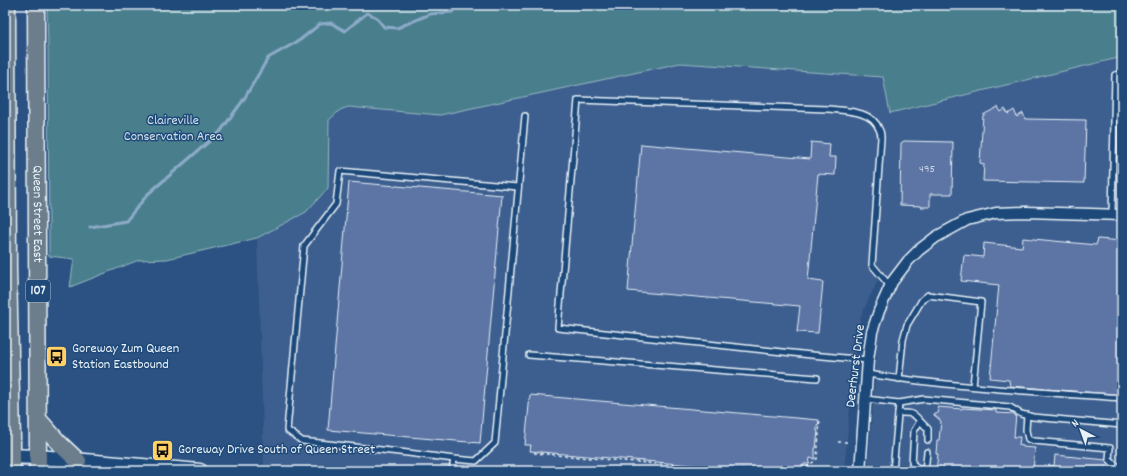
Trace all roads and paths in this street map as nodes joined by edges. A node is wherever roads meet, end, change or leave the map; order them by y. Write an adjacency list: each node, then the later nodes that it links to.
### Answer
1 (7, 5): 8 (main road, Queen Street East / 107)
2 (36, 5): 21 (main road, Queen Street East / 107)
3 (1122, 73): 6 (lane)
4 (525, 116): 5 (lane)
5 (518, 187): 30 (lane); 30 (lane)
6 (1117, 215): 7 (street, Deerhurst Drive)
7 (890, 286): 10 (street, Deerhurst Drive); 10 (lane)
8 (7, 331): 20 (main road, Queen Street East / 107)
9 (529, 356): 12 (lane)
10 (868, 360): 11 (street, Deerhurst Drive)
11 (867, 374): 13 (lane); 16 (street, Deerhurst Drive)
12 (817, 378)
13 (899, 379): 14 (lane); 14 (lane)
14 (973, 386): 15 (lane)
15 (1122, 398)
16 (866, 399): 17 (lane); 41 (street, Deerhurst Drive)
17 (899, 403): 18 (lane); 19 (lane)
18 (898, 413): 23 (lane); 42 (lane)
19 (1027, 415): 24 (lane); 35 (lane)
20 (8, 419): 31 (main road, Queen Street East / 107)
21 (38, 419): 32 (main road); 34 (main road, Queen Street East / 107)
22 (820, 420): 40 (path)
23 (920, 421): 25 (lane); 43 (lane)
24 (1122, 425)
25 (928, 440)
26 (838, 442): 27 (path)
27 (848, 442)
28 (927, 452): 44 (lane)
29 (534, 453): 39 (path)
30 (454, 459): 37 (lane)
31 (10, 461): 34 (main road)
32 (78, 461): 34 (main road); 36 (main road)
33 (483, 462): 38 (path)
34 (38, 464)
35 (1122, 467)
36 (200, 471)
37 (452, 471)
38 (482, 471)
39 (736, 471)
40 (802, 471)
41 (860, 471)
42 (894, 471)
43 (921, 471)
44 (925, 471)

